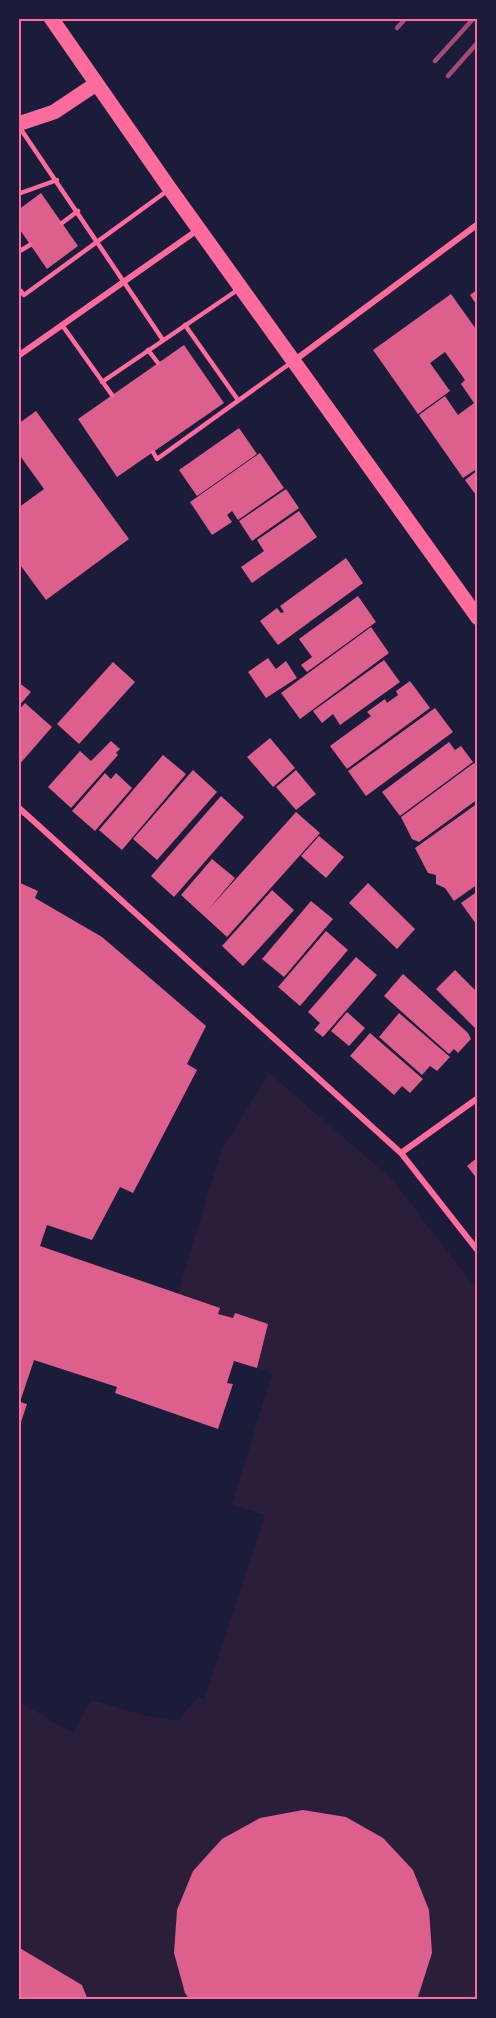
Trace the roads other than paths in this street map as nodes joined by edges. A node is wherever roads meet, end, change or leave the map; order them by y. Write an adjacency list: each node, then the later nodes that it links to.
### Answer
1 (51, 18): 2 (main road)
2 (96, 84): 3 (main road); 5 (main road)
3 (18, 125): 4 (lane)
4 (57, 180): 6 (lane); 7 (lane)
5 (170, 189): 10 (main road); 11 (lane)
6 (18, 194)
7 (78, 211): 8 (lane); 11 (lane)
8 (62, 223)
9 (478, 224): 22 (street)
10 (199, 230): 14 (street); 16 (main road)
11 (98, 241): 14 (lane); 15 (lane)
12 (30, 245): 13 (lane)
13 (18, 252)
14 (124, 282): 17 (street); 19 (lane)
15 (18, 288)
16 (241, 288): 18 (lane); 22 (main road)
17 (62, 325): 21 (street); 24 (lane)
18 (185, 325): 19 (lane); 26 (lane)
19 (163, 340): 20 (lane)
20 (148, 350): 23 (lane); 24 (lane)
21 (18, 356)
22 (294, 361): 26 (lane); 30 (main road)
23 (158, 363)
24 (102, 382): 25 (lane)
25 (112, 395)
26 (238, 400): 28 (lane)
27 (198, 421): 28 (lane)
28 (202, 427): 29 (lane)
29 (153, 452)
30 (478, 618)
31 (18, 807): 33 (street)
32 (478, 1098): 33 (street)
33 (401, 1153): 34 (street)
34 (478, 1251)

